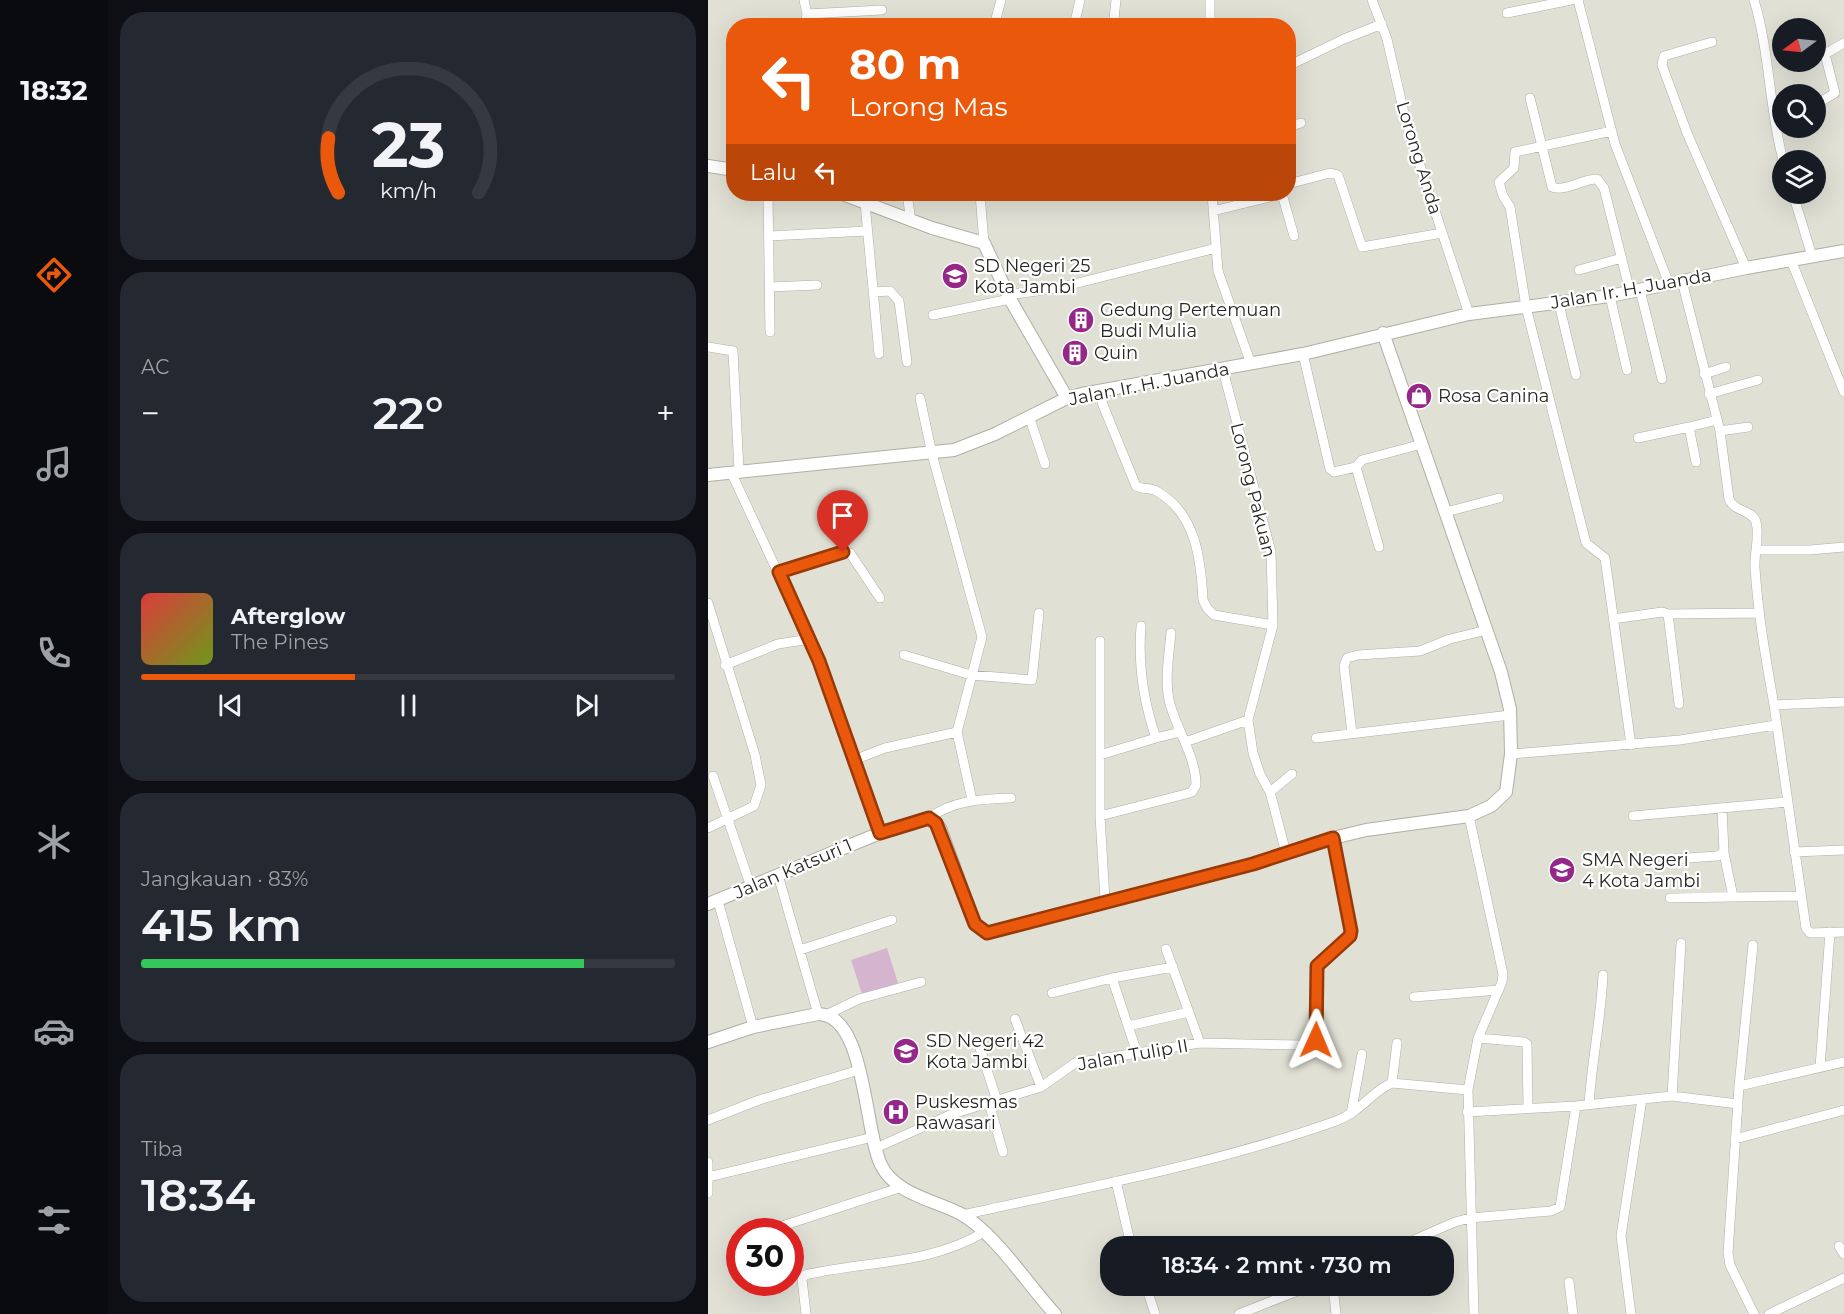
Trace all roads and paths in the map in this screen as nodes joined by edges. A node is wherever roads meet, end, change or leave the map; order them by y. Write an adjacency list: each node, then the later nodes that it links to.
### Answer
1 (804, 0): 12 (street)
2 (1001, 0): 14 (street)
3 (1080, 0): 15 (street)
4 (1116, 0): 16 (street)
5 (1210, 0): 17 (street)
6 (1372, 0): 18 (street, Lorong Anda)
7 (1571, 0): 11 (street)
8 (1578, 0): 27 (street)
9 (1754, 0): 22 (street)
10 (882, 10): 12 (street)
11 (1507, 13)
12 (807, 14): 13 (street)
13 (806, 18)
14 (996, 18)
15 (1076, 18)
16 (1114, 18)
17 (1210, 18)
18 (1382, 24): 21 (street); 44 (street, Lorong Anda)
19 (1712, 42): 53 (street)
20 (1844, 43): 24 (street)
21 (1296, 62)
22 (1772, 84)
23 (1530, 98): 28 (street)
24 (1826, 98)
25 (1301, 123): 26 (street)
26 (1296, 125)
27 (1612, 132): 28 (street); 56 (street)
28 (1542, 148): 51 (street); 64 (street)
29 (708, 166): 30 (street)
30 (726, 169)
31 (1296, 182): 44 (street)
32 (768, 201): 45 (street)
33 (860, 201): 39 (street)
34 (908, 201): 42 (street)
35 (981, 201): 47 (street)
36 (1212, 201): 41 (street)
37 (1255, 201): 41 (street)
38 (1284, 201): 46 (street)
39 (865, 203): 42 (street); 43 (street)
40 (1796, 204): 50 (street)
41 (1213, 212): 48 (street)
42 (911, 220): 47 (street)
43 (867, 231): 45 (street); 60 (street)
44 (1442, 233): 65 (street, Lorong Anda)
45 (769, 236): 58 (street)
46 (1294, 236)
47 (984, 243): 62 (street)
48 (1216, 248): 62 (street); 73 (street)
49 (1844, 251): 50 (street, Jalan Ir. H. Juanda)
50 (1812, 256): 52 (street, Jalan Ir. H. Juanda)
51 (1622, 258): 54 (street); 59 (street)
52 (1791, 260): 53 (street, Jalan Ir. H. Juanda); 82 (street)
53 (1746, 268): 55 (street, Jalan Ir. H. Juanda)
54 (1579, 270)
55 (1682, 281): 56 (street, Jalan Ir. H. Juanda); 77 (street)
56 (1669, 284): 59 (street, Jalan Ir. H. Juanda)
57 (817, 285): 58 (street)
58 (770, 287): 67 (street)
59 (1635, 291): 61 (street, Jalan Ir. H. Juanda); 79 (street)
60 (873, 292): 70 (street); 72 (street)
61 (1610, 296): 63 (street, Jalan Ir. H. Juanda); 76 (street)
62 (1009, 297): 66 (street); 85 (street)
63 (1560, 304): 64 (street, Jalan Ir. H. Juanda); 78 (street)
64 (1526, 307): 65 (street, Jalan Ir. H. Juanda); 110 (street)
65 (1469, 314): 68 (street, Jalan Ir. H. Juanda)
66 (933, 315)
67 (770, 332)
68 (1383, 333): 71 (street, Jalan Ir. H. Juanda); 92 (street)
69 (708, 347): 97 (street)
70 (879, 354)
71 (1303, 354): 73 (street, Jalan Ir. H. Juanda); 96 (street)
72 (907, 362)
73 (1251, 364): 75 (street, Jalan Ir. H. Juanda)
74 (1726, 367): 77 (street)
75 (1223, 369): 81 (street, Jalan Ir. H. Juanda); 111 (street, Lorong Pakuan)
76 (1628, 370)
77 (1704, 374): 83 (street)
78 (1576, 375)
79 (1662, 379)
80 (1758, 380): 83 (street)
81 (1100, 391): 85 (street, Jalan Ir. H. Juanda); 111 (street)
82 (1844, 392)
83 (1709, 394): 87 (street)
84 (920, 398): 93 (street)
85 (1067, 398): 86 (street, Jalan Ir. H. Juanda)
86 (1029, 416): 93 (street, Jalan Ir. H. Juanda); 95 (street)
87 (1717, 420): 89 (street); 90 (street)
88 (1748, 427): 90 (street)
89 (1689, 428): 91 (street); 94 (street)
90 (1720, 431): 103 (street)
91 (1638, 438)
92 (1422, 444): 96 (street); 100 (street)
93 (932, 454): 97 (street, Jalan Ir. H. Juanda); 119 (street)
94 (1696, 462)
95 (1045, 464)
96 (1356, 467): 101 (street)
97 (735, 472): 98 (street, Jalan Ir. H. Juanda); 104 (street)
98 (708, 475)
99 (1499, 498): 100 (street)
100 (1446, 513): 113 (street)
101 (1379, 547)
102 (1844, 547): 103 (street)
103 (1756, 550): 108 (street)
104 (779, 572): 105 (street); 115 (street)
105 (880, 598)
106 (708, 603): 118 (street)
107 (1040, 613): 119 (street)
108 (1759, 613): 109 (street); 122 (street)
109 (1668, 614): 110 (street); 121 (street)
110 (1613, 619): 132 (street)
111 (1273, 625): 124 (street, Lorong Pakuan)
112 (1141, 626): 129 (street)
113 (1487, 630): 123 (street); 128 (street)
114 (1171, 633): 127 (street)
115 (810, 639): 118 (street); 135 (street)
116 (1100, 641): 134 (street)
117 (904, 654): 119 (street)
118 (725, 665): 147 (street)
119 (971, 675): 126 (street)
120 (1844, 702): 122 (street)
121 (1679, 704)
122 (1774, 705): 125 (street)
123 (1510, 715): 128 (street); 133 (street)
124 (1248, 720): 131 (street); 138 (street, Lorong Pakuan)
125 (1776, 725): 132 (street); 141 (street)
126 (957, 732): 135 (street); 140 (street)
127 (1180, 732): 129 (street); 131 (street)
128 (1352, 733): 130 (street)
129 (1156, 738): 134 (street)
130 (1316, 738)
131 (1185, 742): 143 (street)
132 (1631, 745): 133 (street)
133 (1511, 754): 144 (street)
134 (1100, 755): 143 (street)
135 (854, 760): 149 (street)
136 (1292, 774): 138 (street)
137 (713, 776): 147 (street)
138 (1270, 792): 153 (street, Lorong Pakuan)
139 (1011, 798): 140 (street)
140 (972, 800): 146 (street)
141 (1787, 802): 142 (street); 152 (street)
142 (1722, 808): 145 (street); 154 (street)
143 (1100, 816): 161 (street)
144 (1469, 816): 150 (street); 174 (street)
145 (1633, 816)
146 (929, 818): 149 (street, Jalan Katsuri 1); 161 (street)
147 (726, 820): 148 (street); 157 (street)
148 (708, 828)
149 (880, 833): 156 (street, Jalan Katsuri 1)
150 (1333, 838): 153 (street); 184 (street, Jalan Tulip II)
151 (1844, 850): 152 (street)
152 (1794, 852): 158 (street)
153 (1286, 853): 161 (street)
154 (1724, 853): 155 (street); 159 (street)
155 (1673, 859)
156 (778, 875): 157 (street, Jalan Katsuri 1); 169 (street)
157 (751, 886): 162 (street, Jalan Katsuri 1)
158 (1800, 896): 159 (street); 164 (street)
159 (1733, 897): 160 (street)
160 (1670, 898)
161 (1105, 900)
162 (713, 902): 181 (street)
163 (892, 920): 169 (street)
164 (1830, 932): 165 (street); 190 (street)
165 (1844, 932)
166 (1681, 943): 196 (street)
167 (1754, 945): 193 (street)
168 (1166, 949): 170 (street)
169 (800, 950): 178 (street)
170 (1173, 967): 172 (street); 177 (street)
171 (1603, 975): 199 (street)
172 (1112, 978): 175 (street); 180 (street)
173 (921, 982): 178 (street)
174 (1499, 990): 176 (street); 182 (street)
175 (1052, 993)
176 (1414, 997)
177 (1189, 1012): 180 (street); 184 (street)
178 (823, 1014): 181 (street); 191 (street)
179 (1015, 1019): 194 (street)
180 (1128, 1026): 187 (street)
181 (753, 1027): 183 (street)
182 (1478, 1038): 195 (street); 202 (street)
183 (708, 1042)
184 (1200, 1043): 187 (street, Jalan Tulip II)
185 (1397, 1043): 192 (street)
186 (979, 1045): 198 (street)
187 (1137, 1053): 194 (street, Jalan Tulip II)
188 (1362, 1054): 205 (street)
189 (1844, 1062): 190 (street)
190 (1820, 1067): 193 (street)
191 (859, 1070): 206 (street); 208 (street)
192 (1392, 1083): 195 (street); 205 (street)
193 (1739, 1086): 200 (street)
194 (1041, 1088): 198 (street, Jalan Tulip II)
195 (1468, 1090): 204 (street)
196 (1672, 1096): 197 (street); 200 (street)
197 (1642, 1099): 199 (street); 233 (street)
198 (993, 1102): 208 (street, Jalan Tulip II); 209 (street)
199 (1589, 1104): 201 (street)
200 (1738, 1104): 207 (street)
201 (1576, 1106): 202 (street); 216 (street)
202 (1528, 1108): 204 (street)
203 (1844, 1110): 207 (street)
204 (1467, 1112): 216 (street)
205 (1351, 1114): 212 (street)
206 (708, 1120)
207 (1735, 1139): 234 (street)
208 (874, 1142): 211 (street, Jalan Tulip II); 213 (street)
209 (1003, 1152)
210 (708, 1162): 211 (street)
211 (709, 1177): 214 (street)
212 (1116, 1181): 215 (street); 219 (street)
213 (902, 1187): 215 (street); 217 (street)
214 (708, 1193)
215 (963, 1215): 218 (street)
216 (1470, 1218): 220 (street); 231 (street)
217 (804, 1219)
218 (984, 1232): 226 (street); 227 (street)
219 (1130, 1236)
220 (1423, 1236)
221 (1844, 1278): 235 (street)
222 (1569, 1282): 232 (street)
223 (1149, 1296): 228 (street)
224 (1285, 1296): 229 (street)
225 (1334, 1296): 230 (street)
226 (806, 1314)
227 (1055, 1314)
228 (1155, 1314)
229 (1239, 1314)
230 (1336, 1314)
231 (1474, 1314)
232 (1573, 1314)
233 (1631, 1314)
234 (1754, 1314)
235 (1769, 1314)

